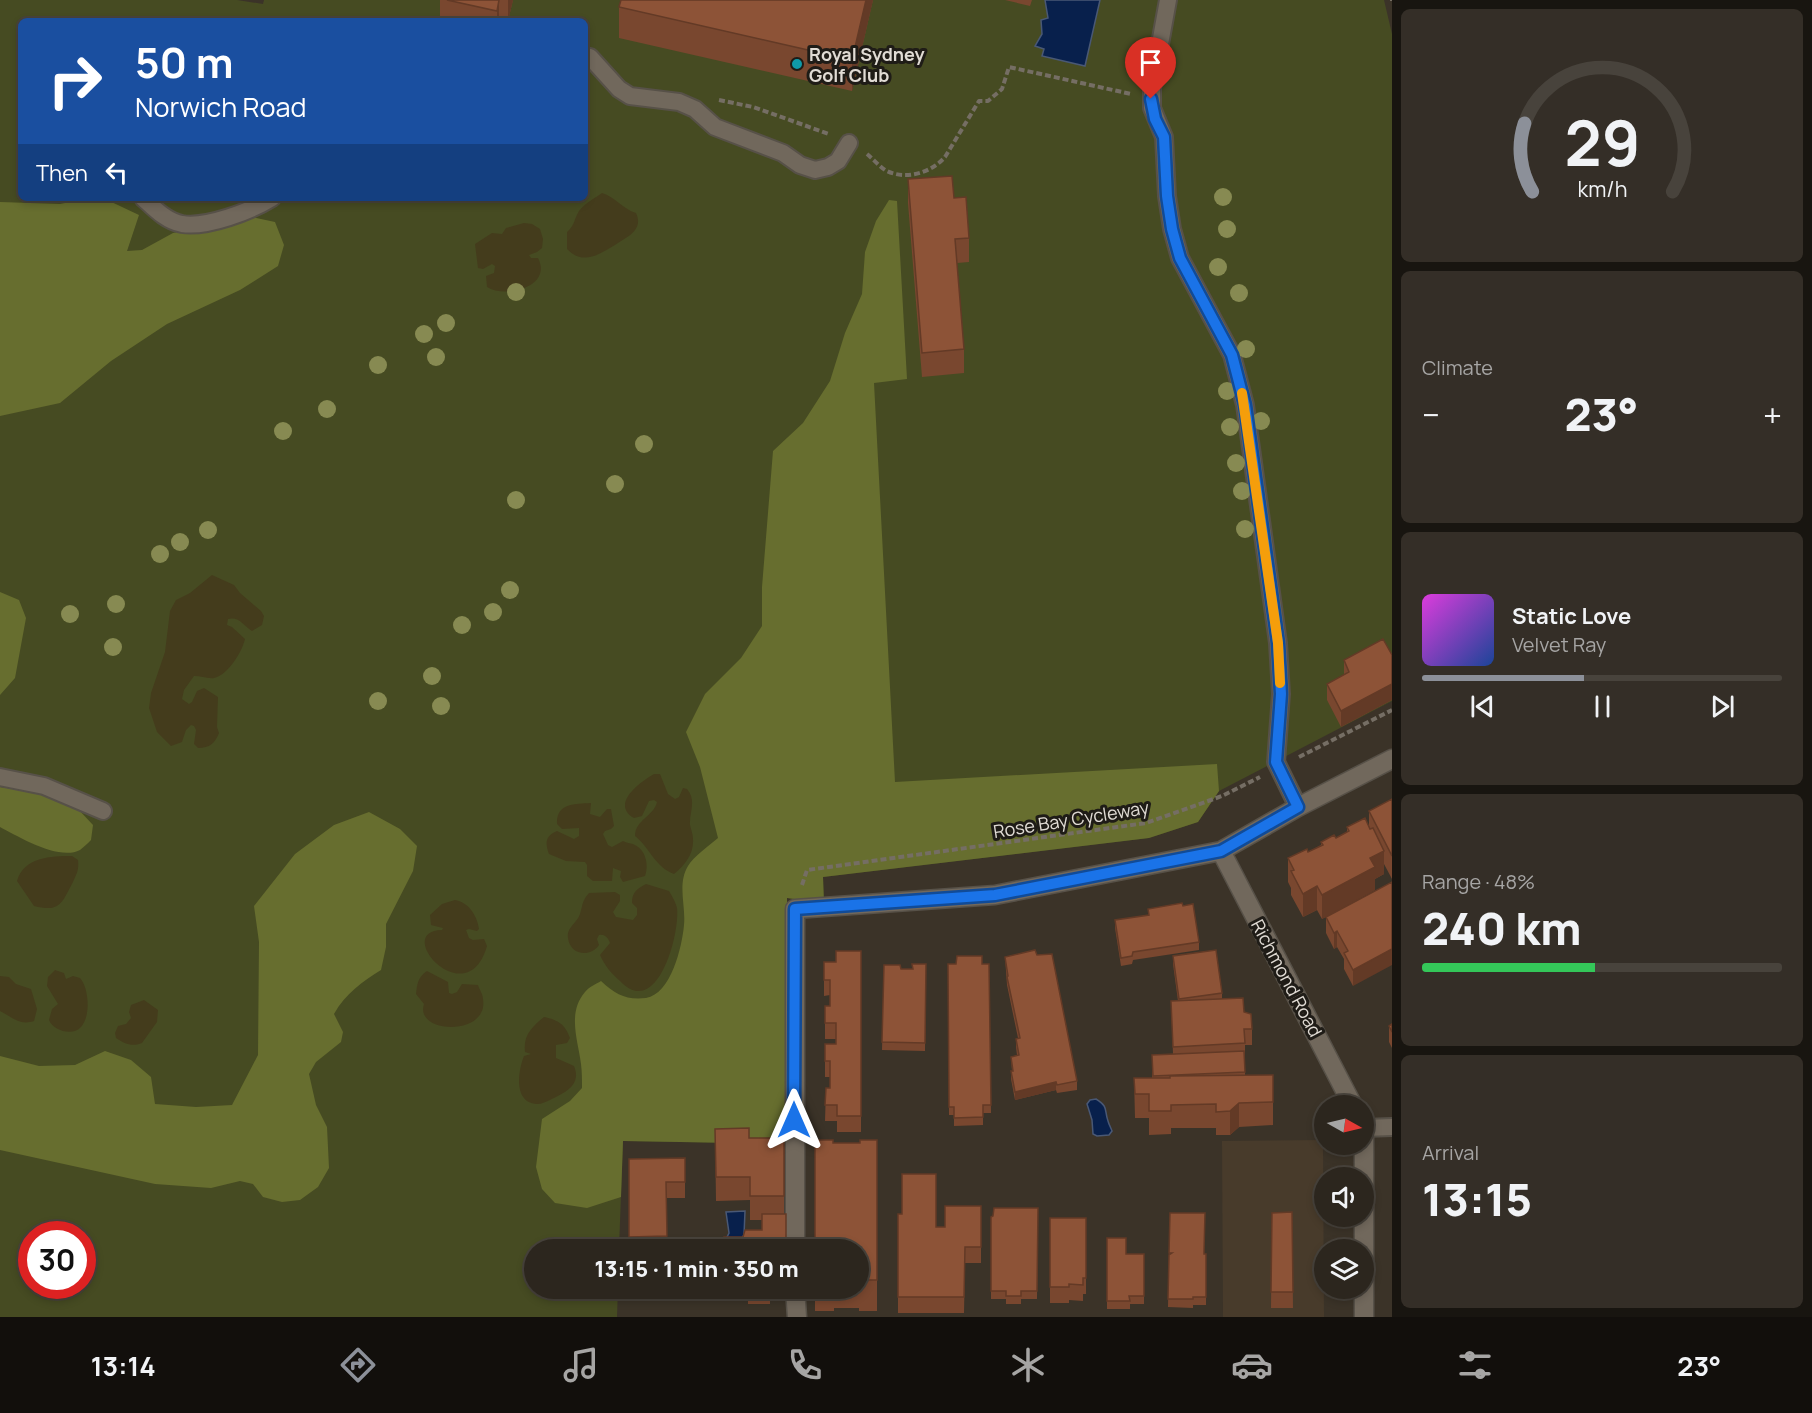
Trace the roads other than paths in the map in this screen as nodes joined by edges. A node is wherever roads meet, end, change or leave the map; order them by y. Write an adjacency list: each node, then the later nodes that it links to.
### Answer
1 (1168, 0): 8 (lane)
2 (588, 57): 3 (lane)
3 (849, 143)
4 (146, 201): 5 (lane)
5 (267, 201)
6 (1392, 759): 8 (street)
7 (0, 777): 9 (lane)
8 (1298, 807): 10 (street)
9 (104, 811)
10 (1221, 851): 11 (street, Richmond Road); 15 (street)
11 (1347, 1095)
12 (1392, 1126): 13 (lane)
13 (1374, 1127)
14 (1364, 1155): 18 (street)
15 (795, 1239)
16 (796, 1299): 17 (street)
17 (797, 1317)
18 (1364, 1317)

